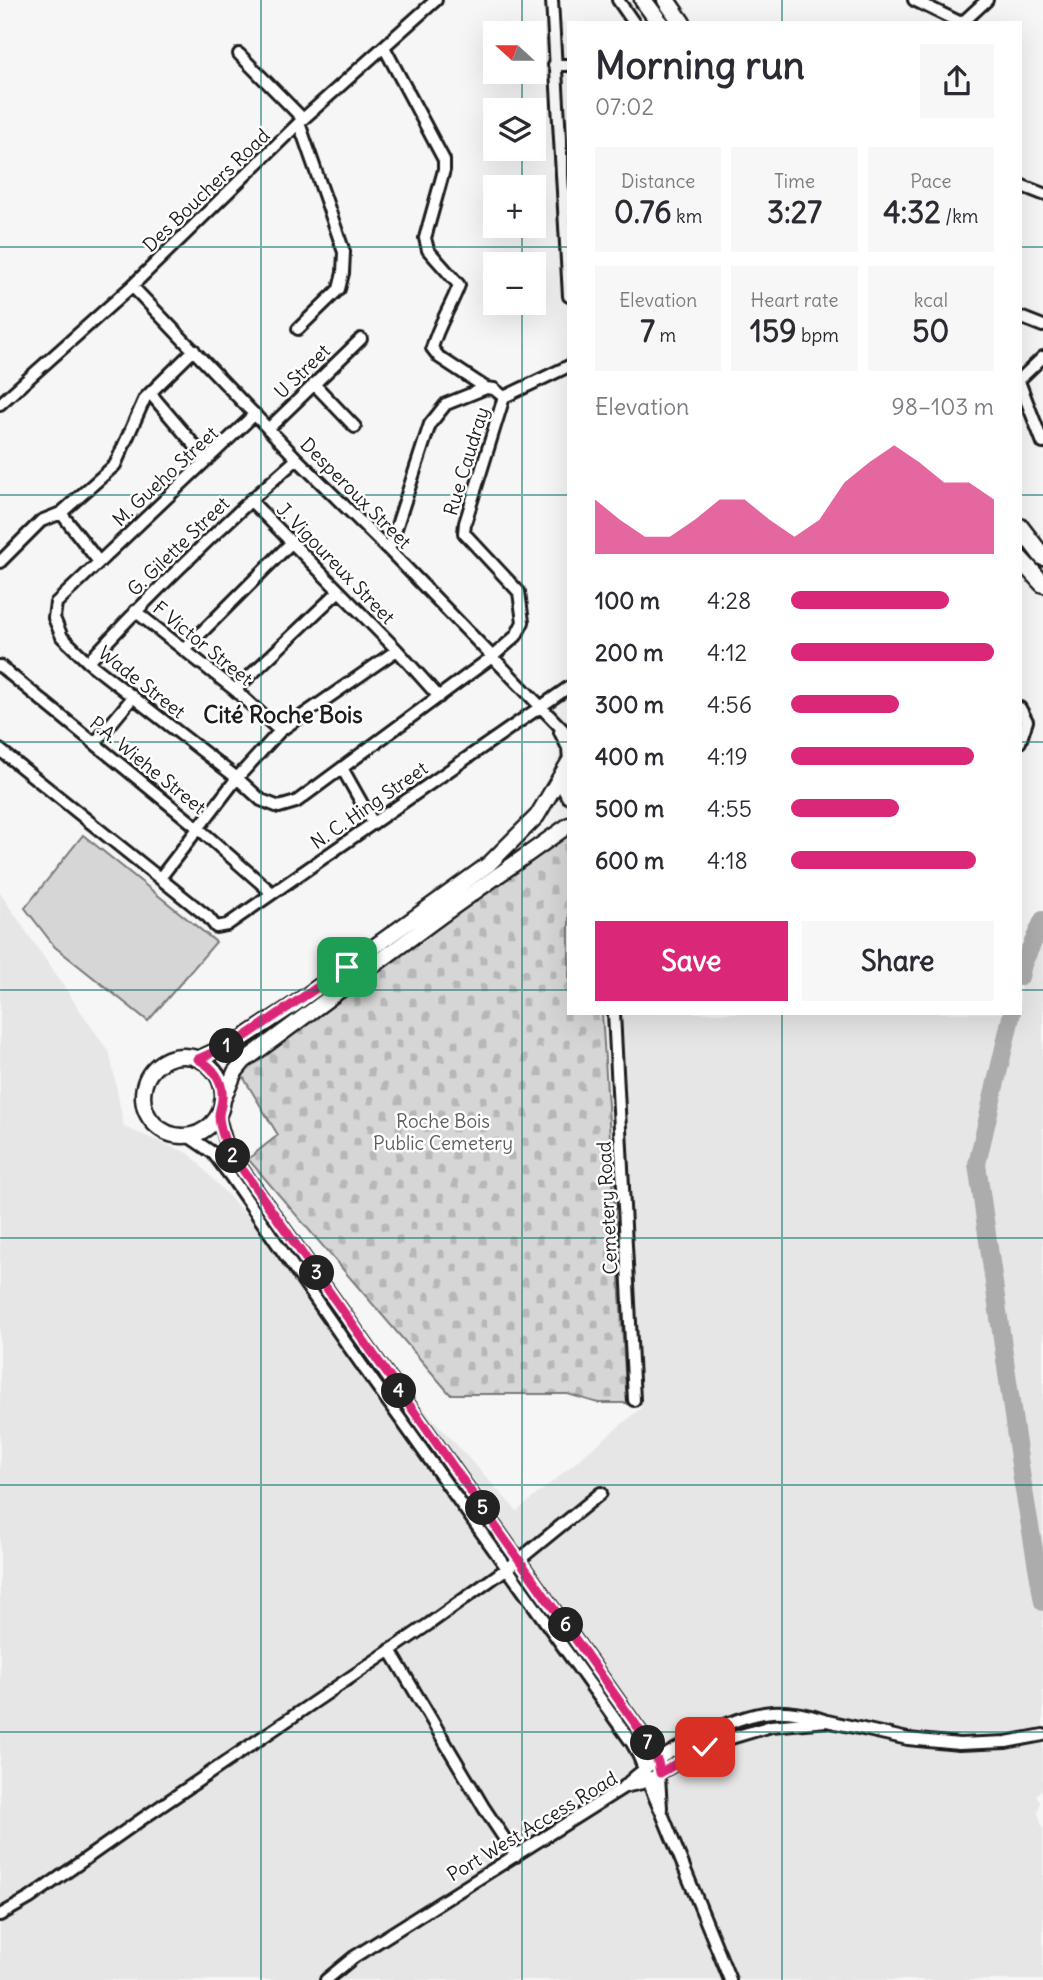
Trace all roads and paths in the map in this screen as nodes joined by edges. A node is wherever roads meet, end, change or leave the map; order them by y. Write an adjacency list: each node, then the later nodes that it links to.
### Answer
1 (436, 0): 13 (street, Des Bouchers Road)
2 (552, 0): 15 (street)
3 (618, 0): 8 (street)
4 (643, 0): 9 (highway)
5 (666, 0): 10 (highway)
6 (914, 0): 11 (street)
7 (987, 0): 12 (street)
8 (633, 21)
9 (659, 21)
10 (681, 21)
11 (958, 21)
12 (964, 21)
13 (384, 47): 17 (street, Des Bouchers Road); 32 (street)
14 (239, 54): 17 (street)
15 (554, 65): 16 (street); 20 (street)
16 (567, 65)
17 (301, 121): 21 (street, Des Bouchers Road); 24 (street)
18 (1022, 186): 19 (street)
19 (1043, 194)
20 (567, 265)
21 (132, 286): 26 (street, Desperoux Street); 35 (street, Des Bouchers Road)
22 (1022, 318): 23 (street)
23 (1043, 326)
24 (298, 329)
25 (361, 339): 30 (street, U Street)
26 (194, 350): 33 (street); 36 (street, Desperoux Street)
27 (1043, 357): 29 (street)
28 (567, 367): 34 (street, Rue Caudray)
29 (1022, 379)
30 (314, 384): 37 (street); 38 (street, U Street)
31 (1022, 386): 39 (street)
32 (486, 388): 34 (street); 46 (street)
33 (150, 393): 41 (street); 43 (street)
34 (504, 397): 57 (street, Rue Caudray)
35 (0, 404)
36 (255, 415): 38 (street, Desperoux Street); 41 (street, M. Gueho Street)
37 (355, 427)
38 (268, 429): 40 (street, Desperoux Street)
39 (1043, 443)
40 (297, 459): 42 (street, G. Gilette Street); 46 (street, Desperoux Street)
41 (207, 460): 50 (street, M. Gueho Street)
42 (250, 500): 45 (street, J. Vigoureux Street); 53 (street, G. Gilette Street)
43 (61, 513): 49 (street); 50 (street)
44 (1022, 530): 47 (highway)
45 (291, 543): 52 (street, J. Vigoureux Street); 55 (street)
46 (389, 550): 57 (street, Desperoux Street)
47 (1043, 557)
48 (1022, 561): 51 (highway)
49 (0, 562)
50 (99, 562): 54 (street, M. Gueho Street)
51 (1043, 583)
52 (339, 592): 56 (street, J. Vigoureux Street); 61 (street)
53 (135, 611): 55 (street, F Victor Street); 58 (street, G. Gilette Street)
54 (54, 618): 58 (street, Wade Street)
55 (184, 650): 61 (street, F Victor Street)
56 (397, 650): 63 (street, J. Vigoureux Street); 67 (street)
57 (492, 657): 63 (street, Wade Street); 64 (street, Desperoux Street)
58 (88, 662): 62 (street, Wade Street)
59 (0, 666): 70 (street, P.A. Wiehe Street)
60 (567, 689): 64 (street, N. C. Hing Street)
61 (235, 691): 67 (street, F Victor Street)
62 (133, 697): 70 (street); 76 (street, Wade Street)
63 (439, 698): 74 (street, Wade Street)
64 (540, 709): 66 (street, Desperoux Street); 78 (street, N. C. Hing Street)
65 (1022, 714): 69 (street)
66 (555, 723): 68 (street, Desperoux Street); 71 (street)
67 (280, 731): 76 (street)
68 (567, 734)
69 (1022, 737)
70 (95, 743): 80 (street, P.A. Wiehe Street)
71 (567, 746)
72 (0, 750): 81 (street)
73 (567, 766): 84 (main road)
74 (342, 768): 76 (street, Wade Street); 78 (street)
75 (567, 768): 77 (main road)
76 (237, 778): 80 (street)
77 (567, 792)
78 (373, 823): 82 (street, N. C. Hing Street)
79 (567, 826): 85 (main road)
80 (198, 828): 81 (street); 82 (street, P.A. Wiehe Street)
81 (160, 878): 82 (street, N. C. Hing Street)
82 (272, 893)
83 (614, 1015): 87 (street, Cemetery Road)
84 (198, 1059): 85 (main road); 86 (main road)
85 (220, 1108): 86 (main road); 89 (street)
86 (188, 1136): 90 (street)
87 (634, 1400)
88 (601, 1493): 89 (street)
89 (520, 1559): 90 (street); 93 (street)
90 (506, 1569): 91 (street); 94 (street)
91 (390, 1650): 96 (street); 97 (street)
92 (1043, 1735): 93 (street, Port West Access Road)
93 (659, 1768): 94 (street, Port West Access Road); 95 (street)
94 (646, 1775): 95 (street); 96 (street, Port West Access Road)
95 (662, 1811): 99 (street)
96 (516, 1856): 98 (street, Port West Access Road)
97 (0, 1915)
98 (326, 1980)
99 (730, 1980)

